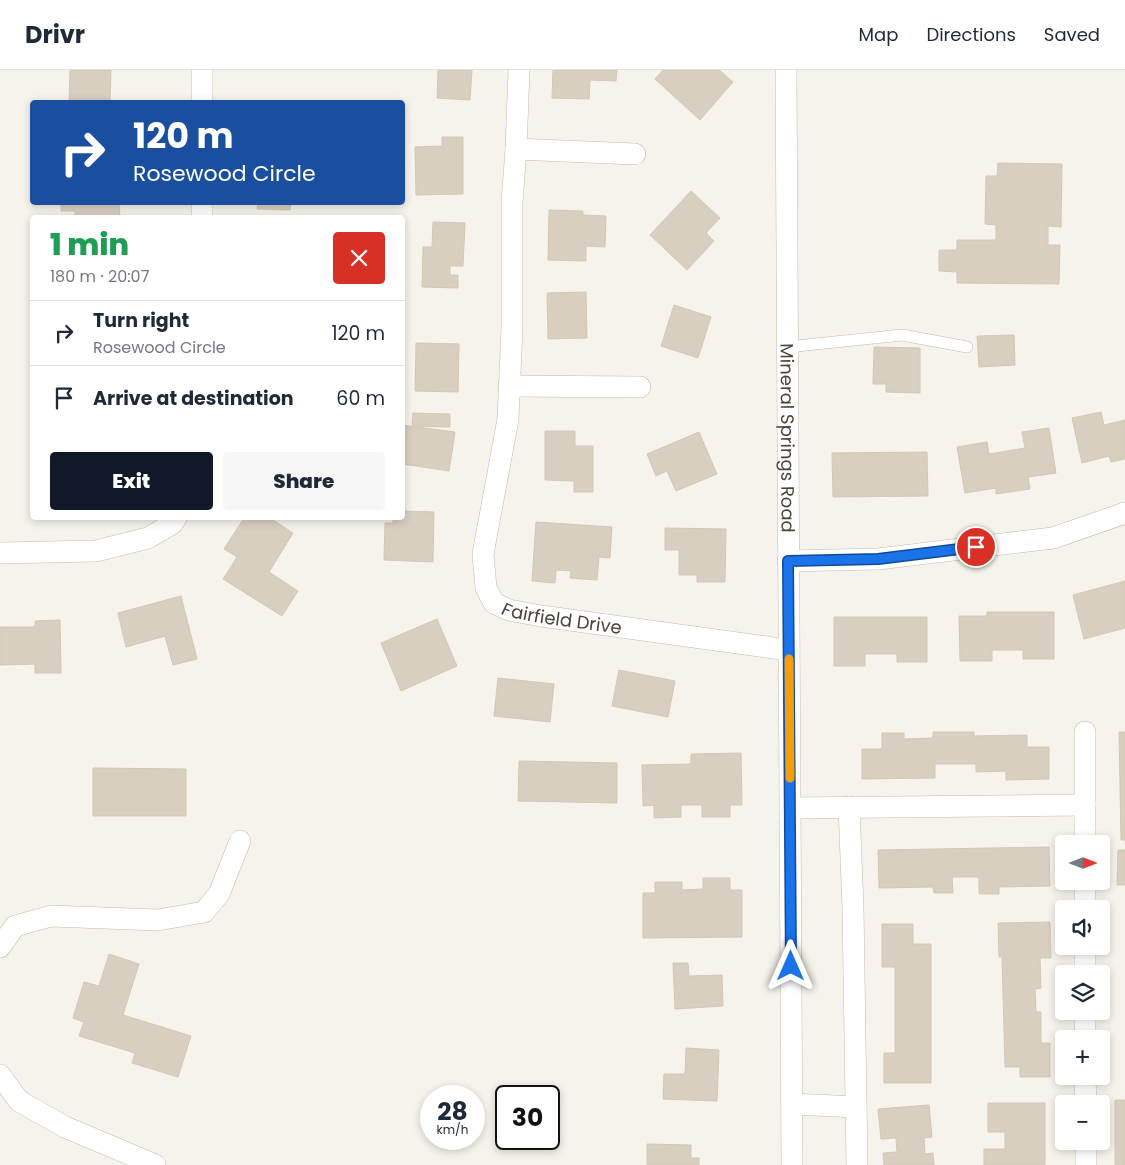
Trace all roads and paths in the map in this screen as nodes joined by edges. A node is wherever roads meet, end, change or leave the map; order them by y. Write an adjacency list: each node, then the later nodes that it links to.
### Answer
1 (202, 70): 4 (street)
2 (519, 70): 5 (street, Fairfield Drive)
3 (786, 70): 7 (street, Mineral Springs Road)
4 (202, 100)
5 (516, 149): 6 (street); 9 (street, Fairfield Drive)
6 (635, 154)
7 (787, 346): 8 (lane); 14 (street, Mineral Springs Road)
8 (967, 346)
9 (509, 386): 10 (street); 15 (street, Fairfield Drive)
10 (640, 387)
11 (1125, 513): 14 (street)
12 (175, 520): 13 (street)
13 (0, 553)
14 (788, 561): 15 (street, Mineral Springs Road)
15 (789, 650): 19 (street, Mineral Springs Road)
16 (1085, 732): 17 (street)
17 (1085, 805): 18 (street); 20 (street)
18 (849, 807): 19 (street); 25 (street)
19 (790, 808): 24 (street, Mineral Springs Road)
20 (1085, 835)
21 (240, 841): 22 (street)
22 (0, 947)
23 (0, 1075): 27 (street)
24 (792, 1104): 25 (street); 28 (street, Mineral Springs Road)
25 (856, 1106): 29 (street)
26 (1086, 1150): 30 (street)
27 (155, 1165)
28 (792, 1165)
29 (857, 1165)
30 (1086, 1165)

